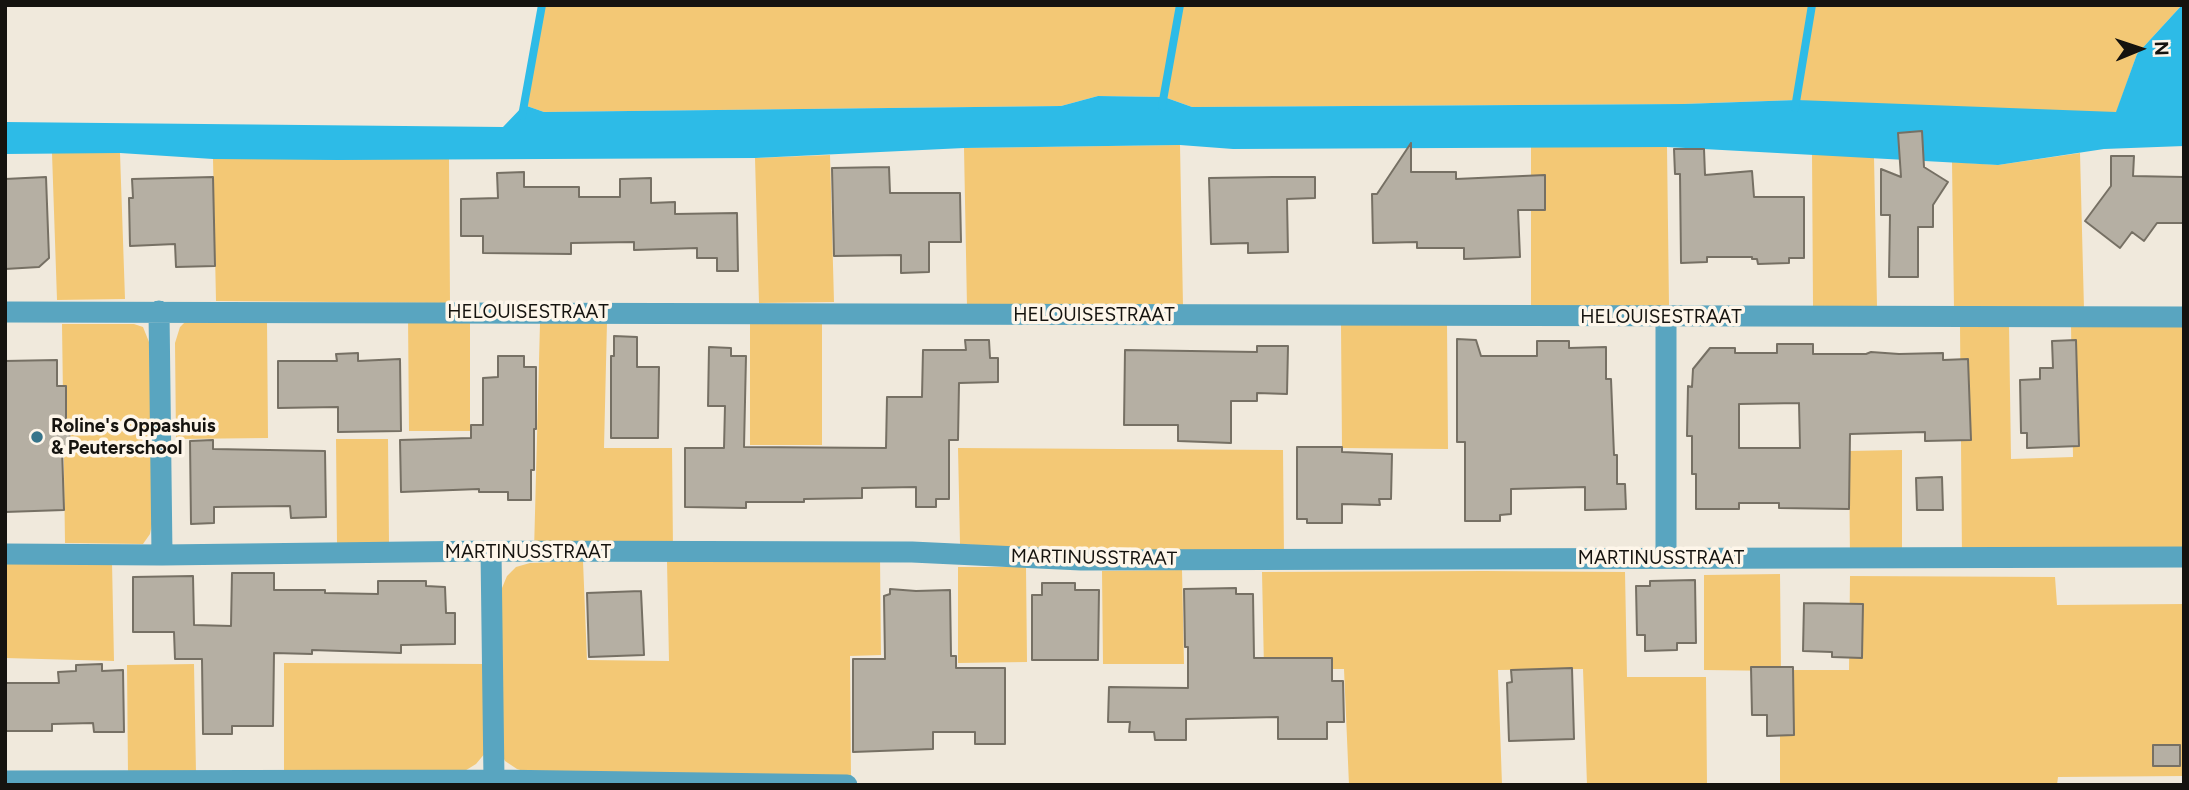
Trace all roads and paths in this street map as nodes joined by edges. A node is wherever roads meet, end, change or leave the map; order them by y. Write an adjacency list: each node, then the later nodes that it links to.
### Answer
1 (159, 311): 2 (street, HELOUISESTRAAT); 3 (street, HELOUISESTRAAT); 7 (street)
2 (5, 312)
3 (1665, 317): 4 (street, HELOUISESTRAAT); 9 (street)
4 (2184, 317)
5 (491, 551): 7 (street, MARTINUSSTRAAT); 9 (street, MARTINUSSTRAAT); 10 (street)
6 (5, 554): 7 (street, MARTINUSSTRAAT)
7 (162, 555)
8 (2184, 557): 9 (street, MARTINUSSTRAAT)
9 (1666, 558)
10 (494, 780): 11 (street); 12 (street)
11 (5, 781)
12 (847, 785)

